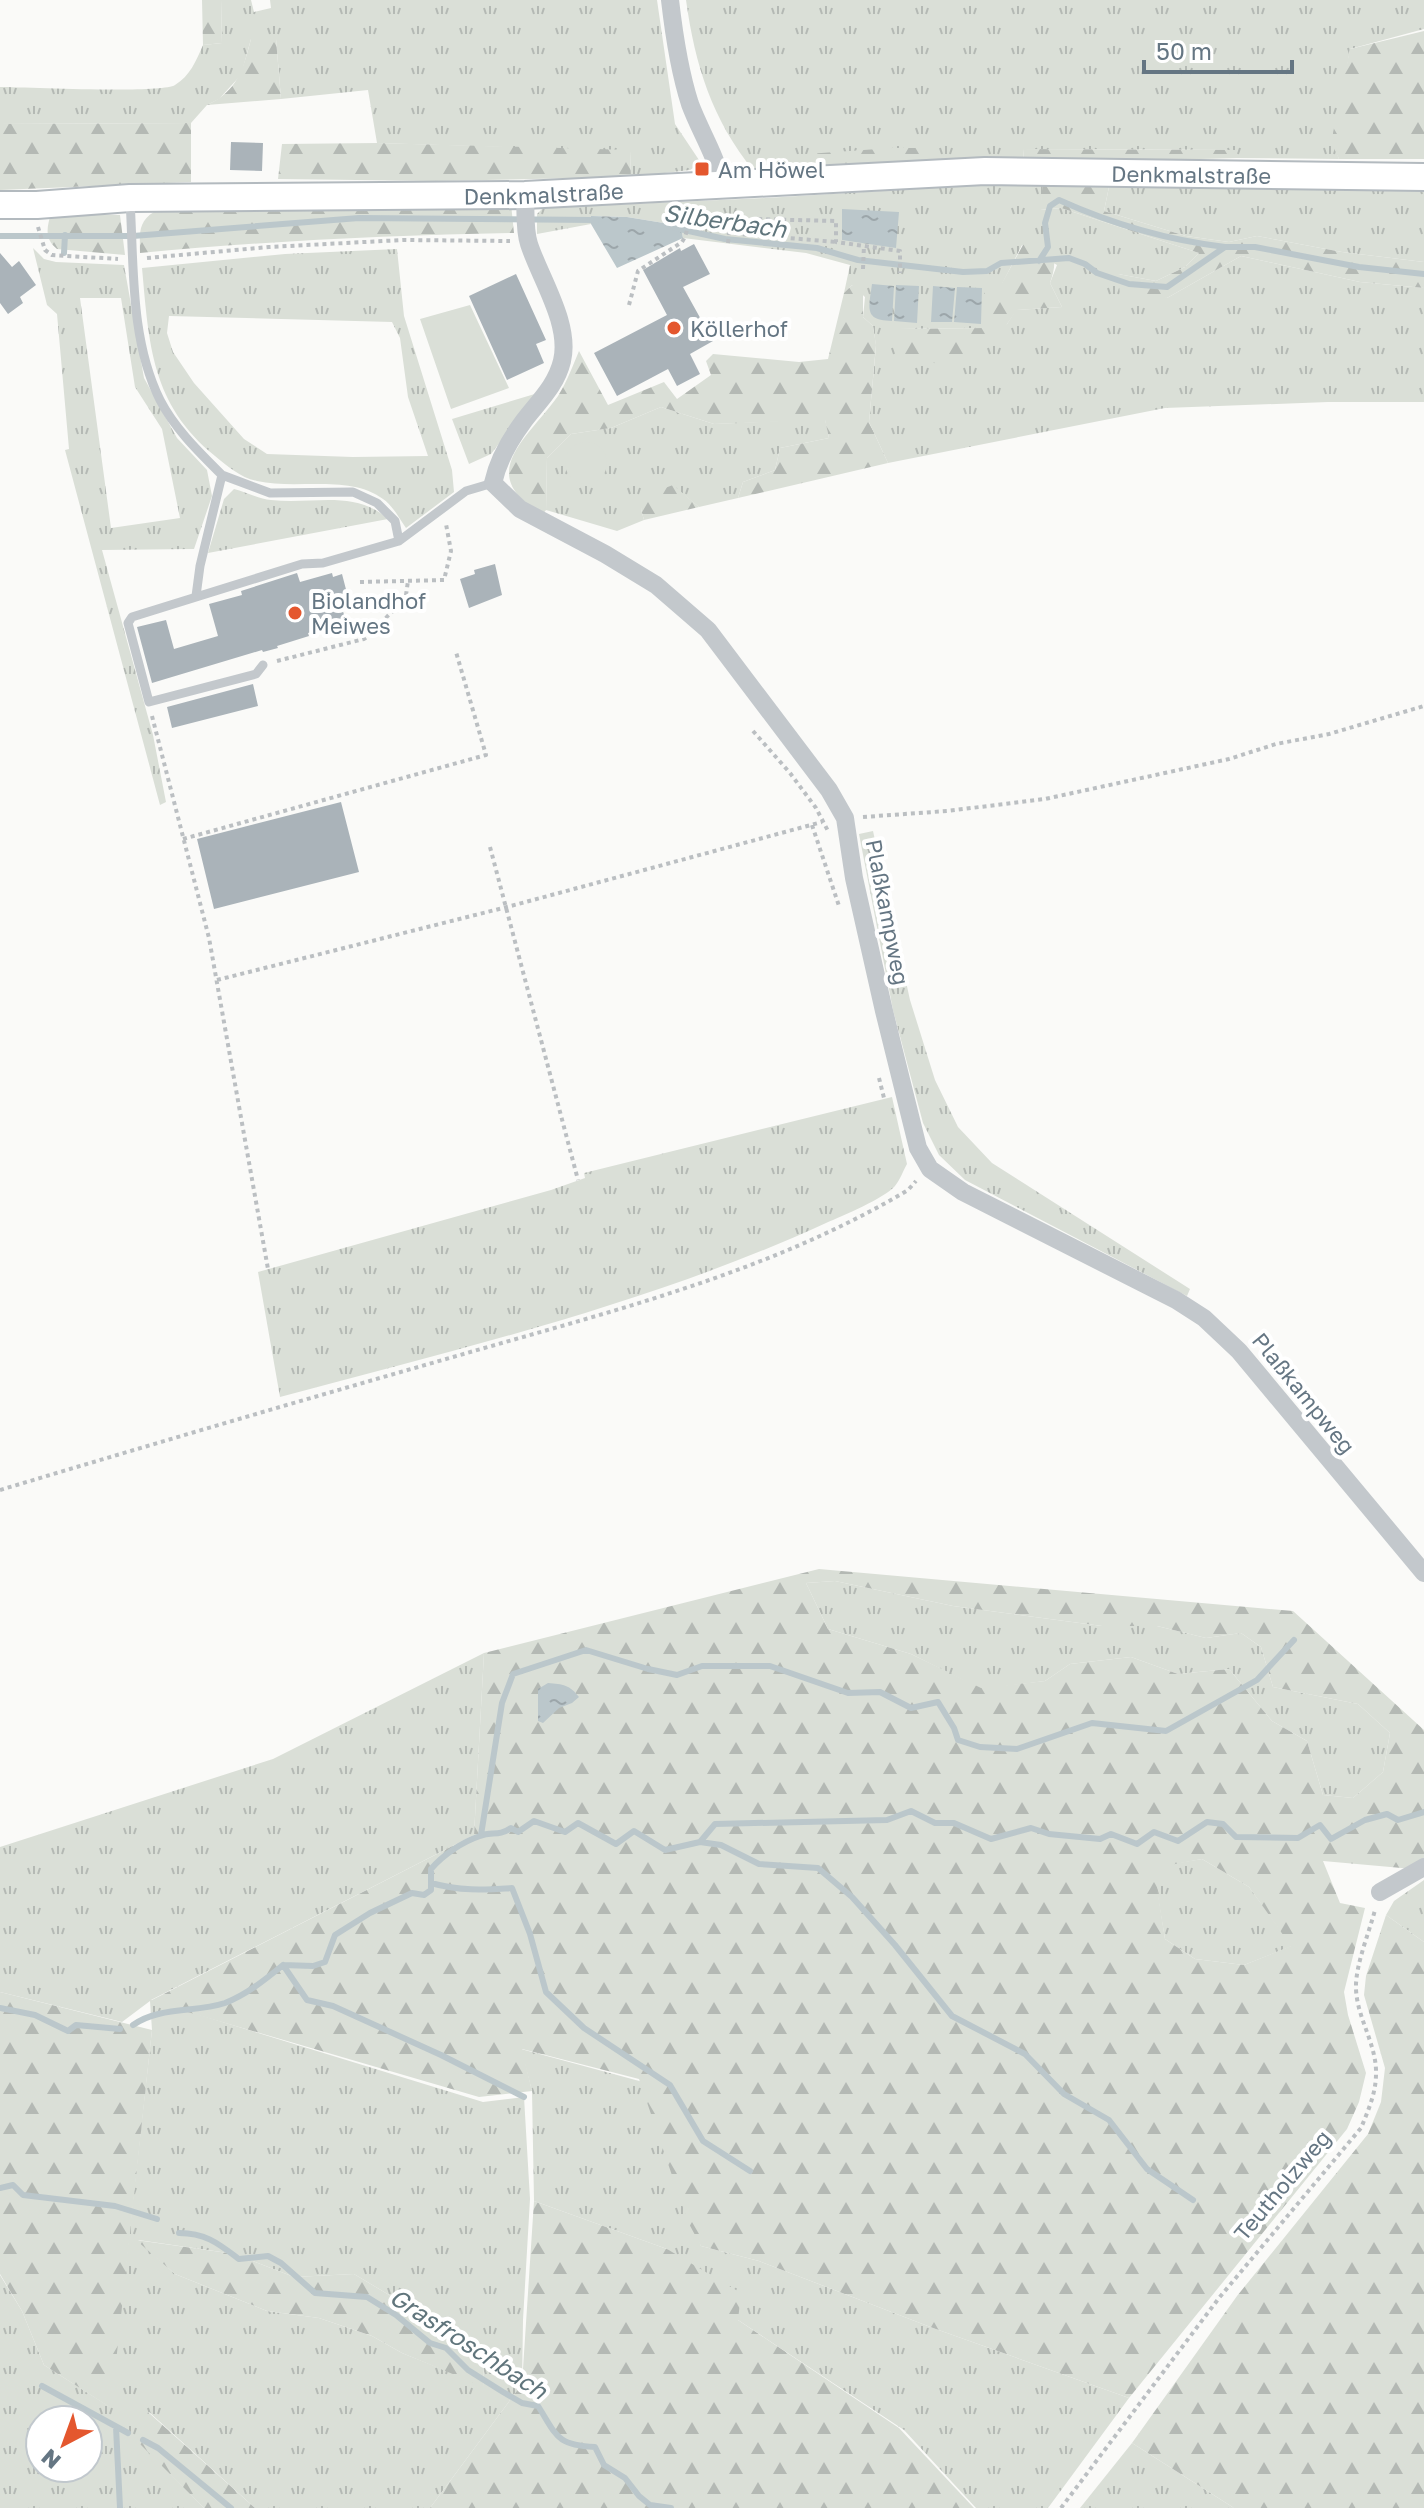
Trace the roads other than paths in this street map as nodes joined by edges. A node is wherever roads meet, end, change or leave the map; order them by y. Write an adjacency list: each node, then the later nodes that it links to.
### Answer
1 (670, 0): 3 (street)
2 (1424, 177): 3 (main road, Denkmalstraße)
3 (722, 184): 5 (main road, Denkmalstraße)
4 (130, 198): 5 (main road, Denkmalstraße); 6 (main road, Denkmalstraße); 7 (lane)
5 (526, 201): 8 (street)
6 (0, 205)
7 (222, 475): 9 (lane); 10 (lane)
8 (493, 483): 9 (lane); 12 (street, Plaßkampweg)
9 (399, 541): 10 (lane)
10 (196, 596): 11 (lane)
11 (263, 665)
12 (1424, 1573)
13 (1424, 1867): 14 (street)
14 (1380, 1892)

